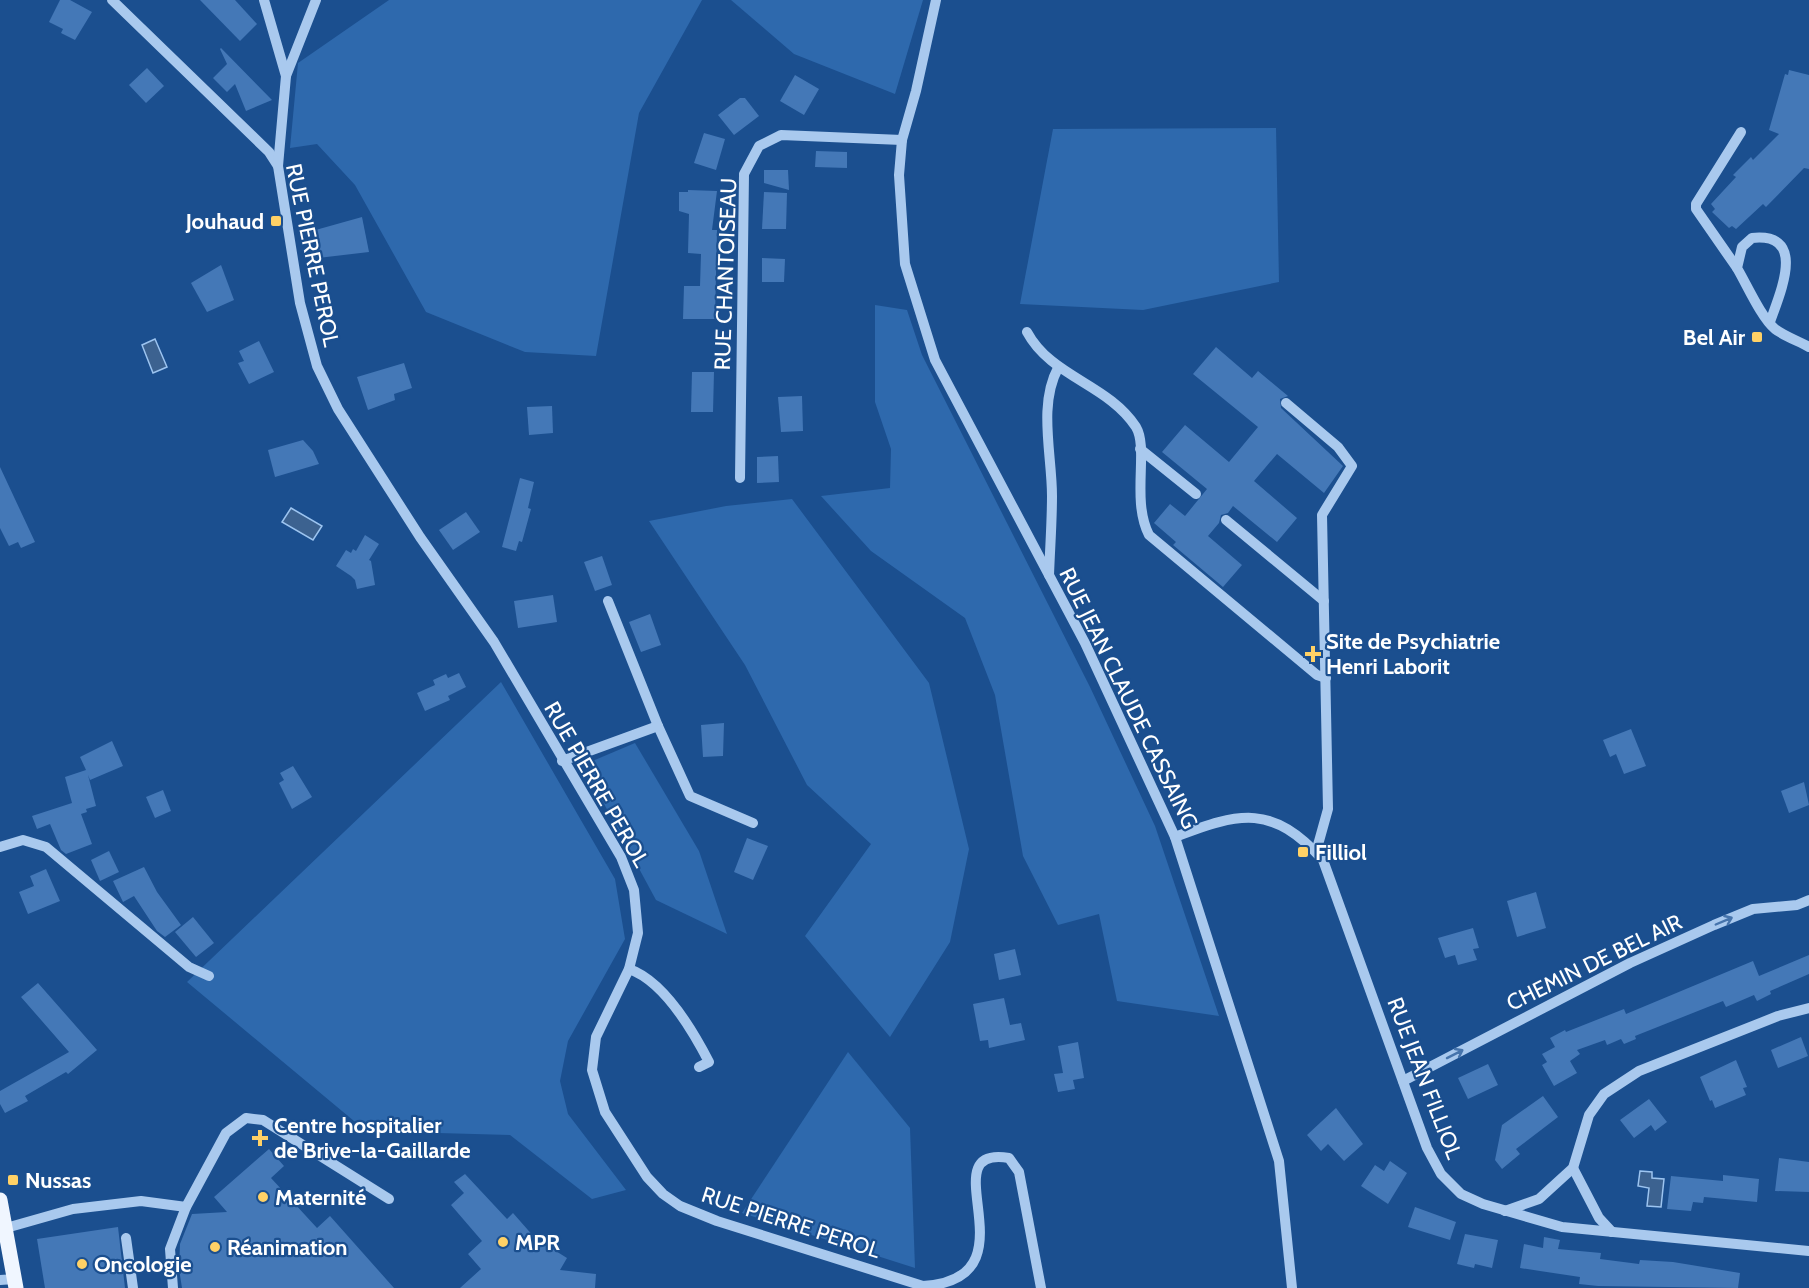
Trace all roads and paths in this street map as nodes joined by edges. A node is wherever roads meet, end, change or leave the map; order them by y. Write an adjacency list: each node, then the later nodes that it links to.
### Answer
1 (112, 0): 8 (street, RUE PIERRE PEROL)
2 (264, 0): 5 (street)
3 (316, 0): 5 (street)
4 (936, 0): 7 (street, RUE JEAN CLAUDE CASSAING)
5 (286, 76): 8 (street)
6 (1741, 132): 9 (street)
7 (902, 140): 16 (street, RUE CHANTOISEAU); 19 (street, RUE JEAN CLAUDE CASSAING)
8 (278, 166): 24 (street, RUE PIERRE PEROL)
9 (1737, 268): 10 (street); 10 (street)
10 (1770, 322): 12 (street)
11 (1028, 332): 13 (street)
12 (1809, 347)
13 (1058, 368): 15 (street); 19 (street)
14 (1286, 403): 21 (street)
15 (1140, 449): 17 (street); 22 (street)
16 (740, 478)
17 (1196, 494)
18 (1226, 520): 21 (street)
19 (1049, 575): 26 (street, RUE JEAN CLAUDE CASSAING)
20 (608, 601): 23 (street)
21 (1324, 602): 22 (street)
22 (1326, 678): 28 (street)
23 (658, 726): 24 (street); 25 (street)
24 (562, 761): 30 (street, RUE PIERRE PEROL)
25 (753, 823)
26 (1175, 837): 28 (street, RUE JEAN FILLIOL); 48 (street, RUE JEAN CLAUDE CASSAING)
27 (0, 847): 31 (street)
28 (1316, 852): 34 (street, RUE JEAN FILLIOL)
29 (1809, 900): 34 (street, CHEMIN DE BEL AIR, one-way to 29)
30 (628, 969): 33 (street); 47 (street, RUE PIERRE PEROL)
31 (209, 976)
32 (1809, 1008): 35 (street)
33 (699, 1067)
34 (1403, 1081): 39 (street, RUE JEAN FILLIOL)
35 (1573, 1168): 39 (street); 41 (street)
36 (389, 1199): 38 (street)
37 (0, 1200): 40 (main road)
38 (186, 1207): 40 (street); 46 (street)
39 (1504, 1211): 41 (street, RUE JEAN FILLIOL)
40 (6, 1228): 44 (main road)
41 (1612, 1232): 43 (street, RUE JEAN FILLIOL)
42 (126, 1238): 45 (street)
43 (1809, 1251)
44 (10, 1282)
45 (133, 1288)
46 (173, 1288)
47 (1041, 1288)
48 (1292, 1288)

